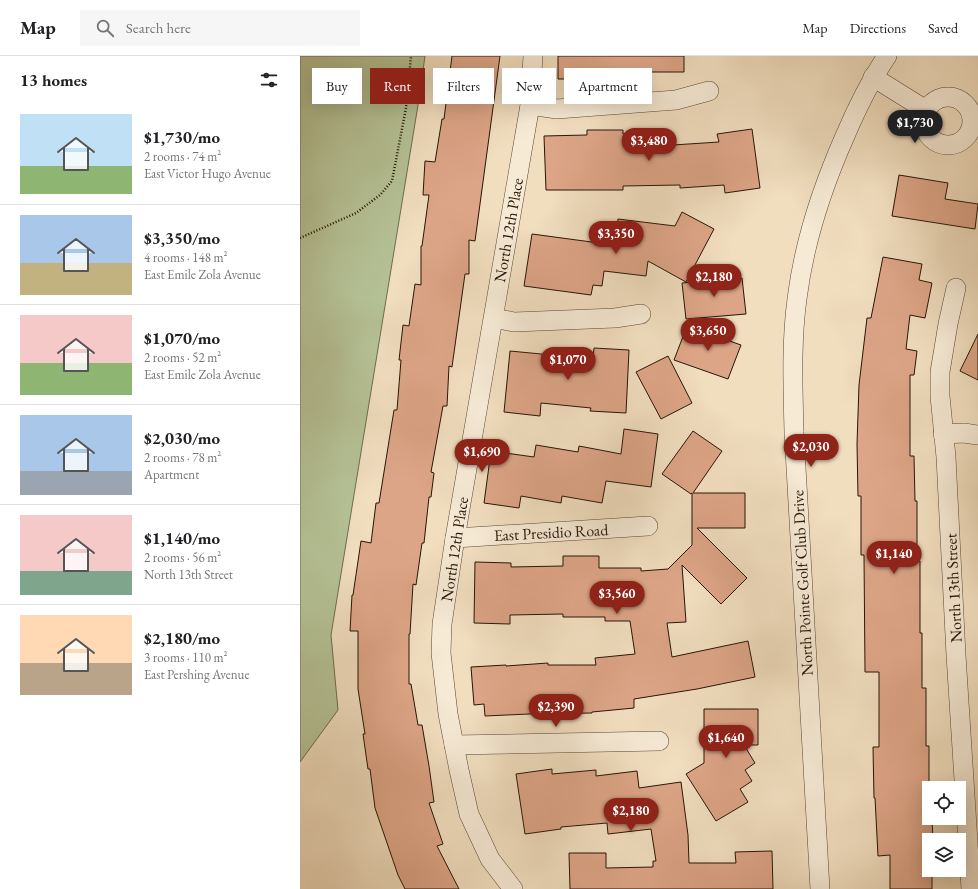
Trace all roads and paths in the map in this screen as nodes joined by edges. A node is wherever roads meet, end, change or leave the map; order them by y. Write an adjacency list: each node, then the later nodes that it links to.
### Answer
1 (411, 56): 9 (path)
2 (533, 56): 6 (street, North 12th Place)
3 (887, 56): 4 (street, North Pointe Golf Club Drive)
4 (873, 77): 7 (street); 20 (street, North Pointe Golf Club Drive)
5 (709, 92): 6 (street)
6 (530, 105): 12 (street, North 12th Place)
7 (926, 110): 8 (street); 8 (street)
8 (973, 138)
9 (300, 238)
10 (956, 288): 13 (street, North 13th Street)
11 (641, 314): 12 (street)
12 (494, 318): 16 (street, North 12th Place)
13 (943, 434): 14 (street); 21 (street, North 13th Street)
14 (978, 435)
15 (648, 526): 16 (street, East Presidio Road)
16 (455, 538): 18 (street, North 12th Place)
17 (659, 741): 18 (street)
18 (454, 745): 19 (street, North 12th Place)
19 (514, 889)
20 (820, 889)
21 (971, 889)

